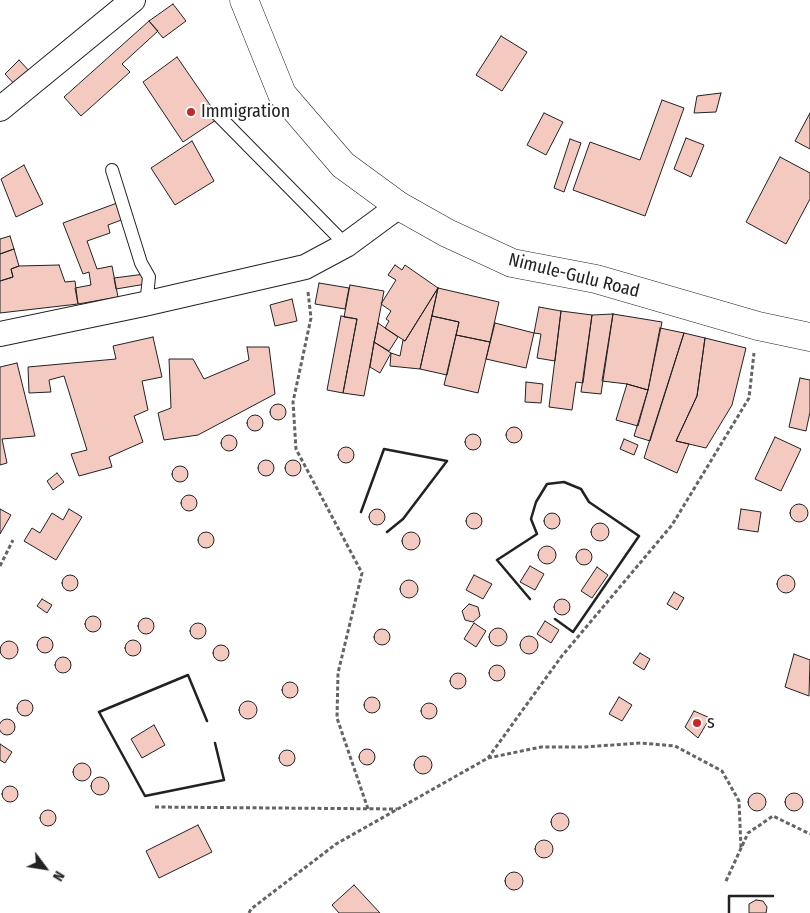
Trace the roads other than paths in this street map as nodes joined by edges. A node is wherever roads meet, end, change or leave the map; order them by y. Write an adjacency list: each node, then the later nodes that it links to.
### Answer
1 (132, 0): 3 (street)
2 (244, 0): 6 (main road, Nimule-Gulu Road)
3 (0, 109)
4 (216, 113): 7 (lane)
5 (112, 170): 8 (lane)
6 (399, 206): 7 (street); 10 (main road, Nimule-Gulu Road)
7 (346, 245): 8 (street)
8 (144, 304): 9 (street)
9 (0, 334)
10 (810, 337)

